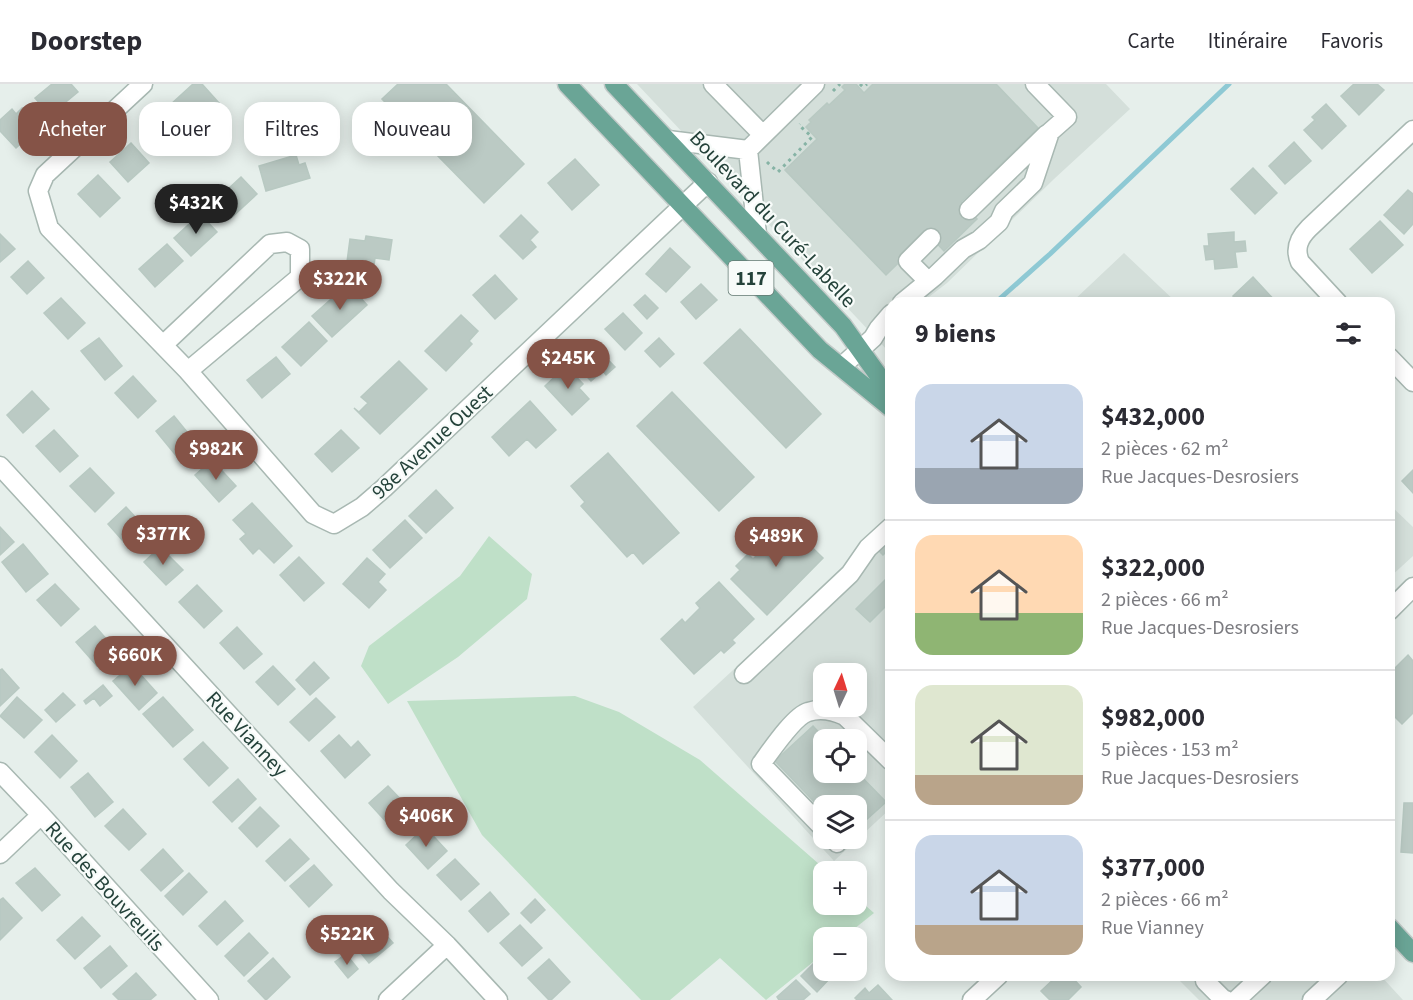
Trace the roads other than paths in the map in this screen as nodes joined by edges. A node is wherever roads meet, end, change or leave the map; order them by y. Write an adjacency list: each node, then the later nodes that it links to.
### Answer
1 (143, 84): 21 (street)
2 (567, 84): 13 (main road, 117)
3 (614, 84): 10 (main road, Boulevard du Curé-Labelle / 117)
4 (713, 84): 9 (street)
5 (1035, 84): 8 (street)
6 (822, 90): 9 (street)
7 (1413, 129): 19 (street)
8 (1050, 132): 14 (street); 17 (street)
9 (763, 135): 11 (street)
10 (668, 140): 11 (street); 12 (main road, Boulevard du Curé-Labelle / 117)
11 (748, 150): 15 (street)
12 (708, 182): 13 (street, 98e Avenue Ouest); 15 (main road, Boulevard du Curé-Labelle / 117)
13 (683, 206): 24 (main road, 117); 25 (street, 98e Avenue Ouest)
14 (969, 210)
15 (757, 234): 22 (main road, Boulevard du Curé-Labelle / 117)
16 (931, 238): 17 (street)
17 (928, 281): 18 (street)
18 (909, 297)
19 (1332, 297)
20 (885, 321): 22 (street)
21 (163, 345): 25 (street); 25 (street)
22 (861, 350): 24 (street); 27 (main road, Boulevard du Curé-Labelle / 117)
23 (1395, 363): 26 (street)
24 (841, 367): 28 (main road, 117)
25 (188, 371)
26 (1413, 382)
27 (885, 384)
28 (885, 403)
29 (0, 466): 40 (street, Rue Vianney)
30 (885, 532): 33 (street)
31 (1413, 587): 32 (street)
32 (1395, 605)
33 (744, 674)
34 (885, 749): 37 (street)
35 (1, 776): 36 (street, Rue des Bouvreuils)
36 (41, 815): 38 (street); 46 (street, Rue des Bouvreuils)
37 (813, 818)
38 (0, 854)
39 (1395, 934): 41 (main road)
40 (447, 945): 47 (street); 48 (street, Rue Vianney)
41 (1413, 953)
42 (993, 981): 49 (street)
43 (1205, 981): 50 (street)
44 (1257, 981): 51 (street)
45 (1333, 981): 52 (street)
46 (209, 1000)
47 (388, 1000)
48 (498, 1000)
49 (972, 1000)
50 (1226, 1000)
51 (1236, 1000)
52 (1312, 1000)

